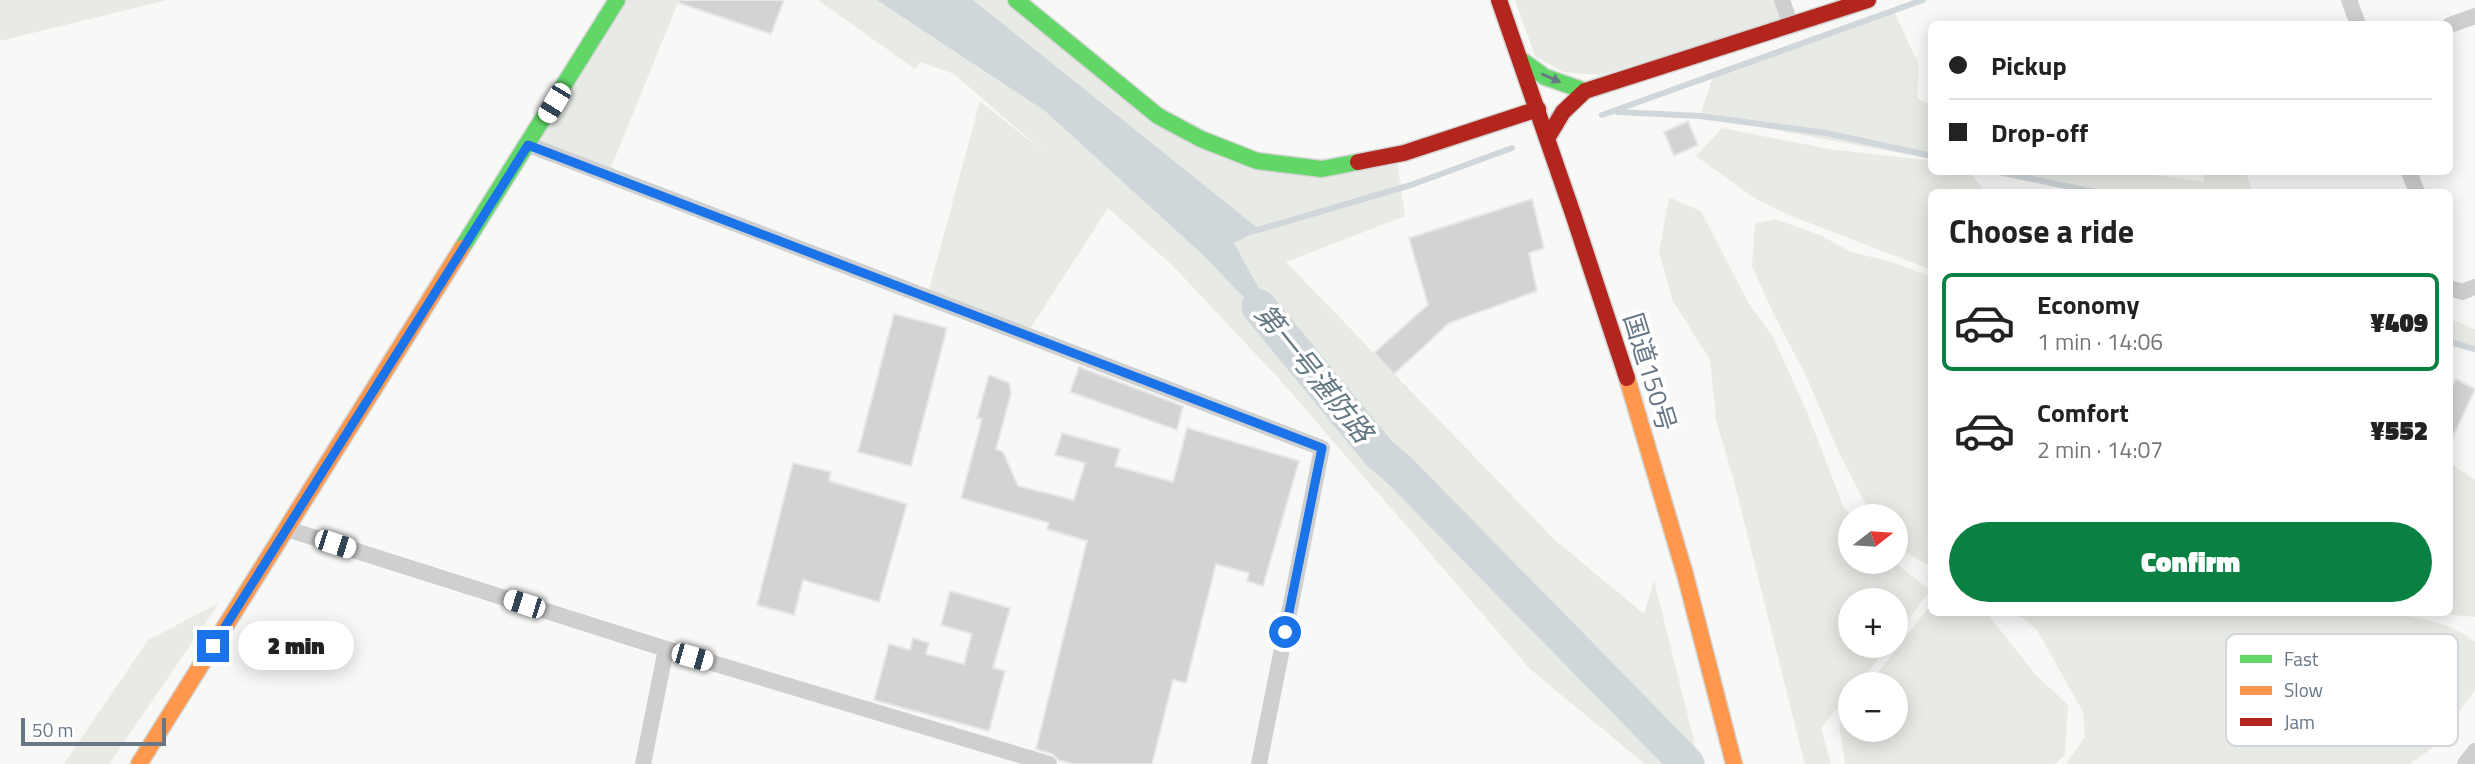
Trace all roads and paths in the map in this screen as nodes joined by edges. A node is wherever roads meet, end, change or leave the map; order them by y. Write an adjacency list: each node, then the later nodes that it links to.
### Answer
1 (617, 0): 15 (main road)
2 (1016, 0): 13 (main road)
3 (1499, 0): 11 (main road, 国道150号)
4 (1782, 0): 10 (street)
5 (1868, 0): 10 (main road)
6 (2349, 0): 8 (street)
7 (2475, 16): 9 (street)
8 (2357, 21)
9 (2453, 24)
10 (1791, 26): 12 (main road)
11 (1520, 59): 12 (main road, one-way to 12); 13 (main road, 国道150号)
12 (1585, 91): 14 (main road)
13 (1538, 109): 14 (main road, 国道150号)
14 (1548, 138): 25 (main road, 国道150号)
15 (528, 145): 18 (main road); 24 (street)
16 (2475, 287): 17 (street)
17 (2453, 289)
18 (287, 529): 19 (street); 21 (main road)
19 (666, 649): 22 (street); 23 (street)
20 (2475, 751): 26 (street)
21 (139, 764)
22 (643, 764)
23 (1049, 764)
24 (1259, 764)
25 (1734, 764)
26 (2465, 764)

